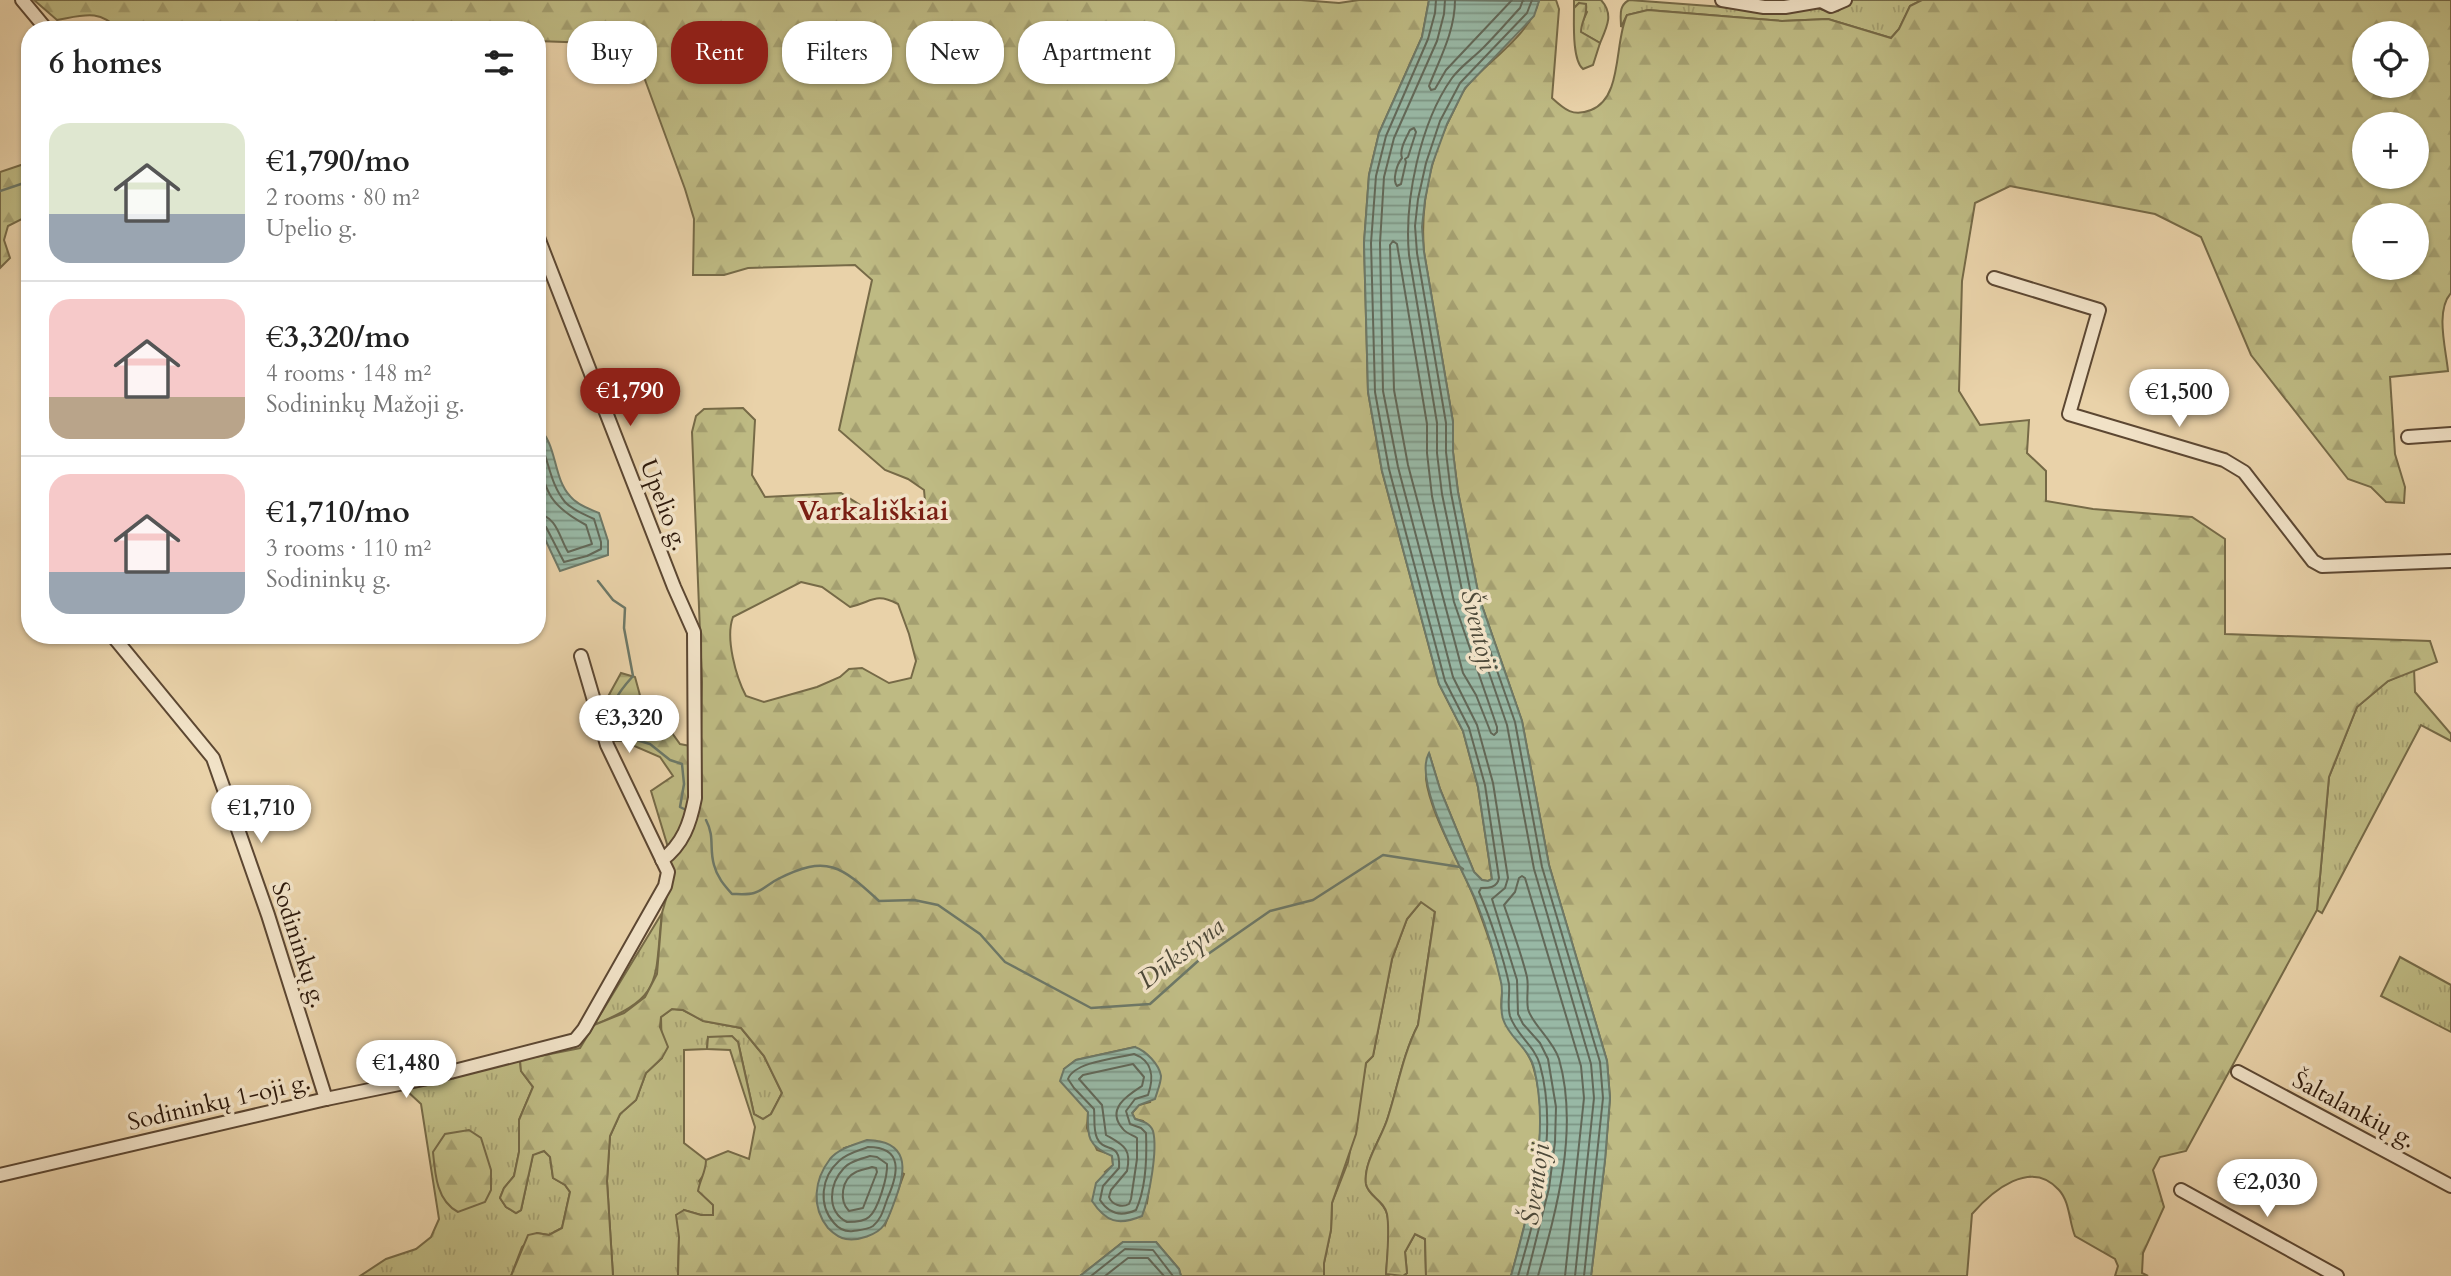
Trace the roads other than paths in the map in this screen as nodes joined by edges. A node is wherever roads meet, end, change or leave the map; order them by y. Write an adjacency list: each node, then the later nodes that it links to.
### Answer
1 (22, 0): 7 (street)
2 (1723, 0): 5 (street)
3 (1743, 0): 5 (street)
4 (1845, 0): 6 (street)
5 (1735, 1): 6 (street)
6 (1820, 1)
7 (40, 21)
8 (546, 258): 15 (street, Upelio g.)
9 (1994, 278): 12 (street)
10 (2451, 434): 11 (street)
11 (2408, 437)
12 (2451, 561)
13 (119, 644): 17 (street, Sodininkų g.)
14 (581, 656): 15 (street)
15 (662, 860): 17 (street, Sodininkų 1-oji g.)
16 (2238, 1072): 19 (street, Šaltalankių g.)
17 (326, 1099): 18 (street, Sodininkų 1-oji g.)
18 (0, 1175)
19 (2451, 1186)
20 (2181, 1190): 21 (street)
21 (2337, 1276)

